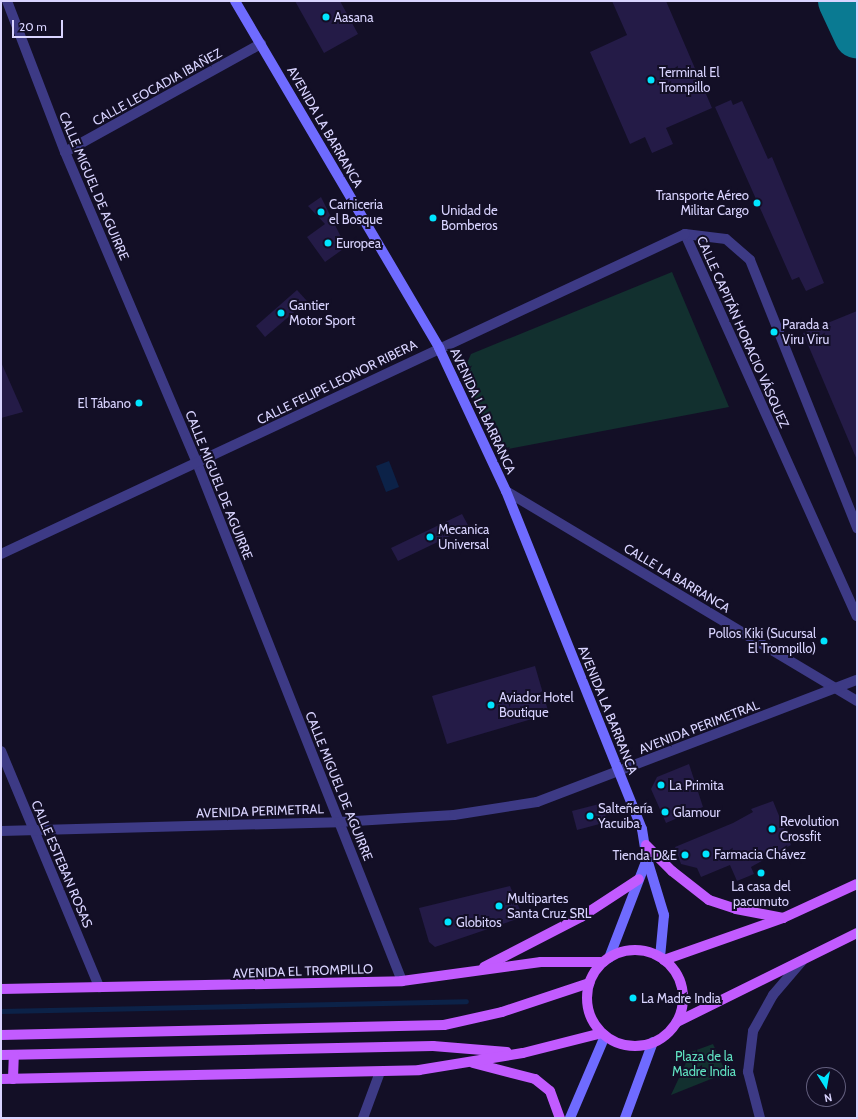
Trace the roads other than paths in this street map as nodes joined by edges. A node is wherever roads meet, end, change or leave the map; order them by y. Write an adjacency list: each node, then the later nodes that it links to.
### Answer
1 (7, 1): 4 (street, CALLE MIGUEL DE AGUIRRE)
2 (235, 1): 3 (street, AVENIDA LA BARRANCA)
3 (262, 44): 4 (street, CALLE LEOCADIA IBAÑEZ); 6 (street, AVENIDA LA BARRANCA)
4 (65, 152): 7 (street, CALLE MIGUEL DE AGUIRRE)
5 (685, 234): 6 (street, CALLE FELIPE LEONOR RIBERA); 9 (street, CALLE CAPITÁN HORACIO VÁSQUEZ); 11 (street, CALLE CAPITÁN HORACIO VÁSQUEZ)
6 (439, 348): 7 (street, CALLE FELIPE LEONOR RIBERA); 8 (street, AVENIDA LA BARRANCA)
7 (197, 463): 10 (street, CALLE FELIPE LEONOR RIBERA); 17 (street, CALLE MIGUEL DE AGUIRRE)
8 (506, 491): 13 (street, CALLE LA BARRANCA); 16 (street, AVENIDA LA BARRANCA)
9 (857, 528)
10 (1, 554)
11 (857, 616)
12 (857, 680): 13 (street, AVENIDA PERIMETRAL)
13 (836, 688): 14 (street, CALLE LA BARRANCA); 16 (street, AVENIDA PERIMETRAL)
14 (857, 701)
15 (1, 751): 19 (street, CALLE ESTEBAN ROSAS)
16 (618, 772): 17 (street, AVENIDA PERIMETRAL); 20 (street, AVENIDA LA BARRANCA)
17 (339, 822): 19 (street, AVENIDA PERIMETRAL); 30 (street, CALLE MIGUEL DE AGUIRRE)
18 (1, 831): 19 (street, AVENIDA PERIMETRAL)
19 (34, 831): 32 (street, CALLE ESTEBAN ROSAS)
20 (646, 844): 21 (street, AVENIDA LA BARRANCA); 24 (main road)
21 (647, 859): 22 (street, AVENIDA LA BARRANCA); 26 (street, AVENIDA LA BARRANCA)
22 (638, 879): 27 (street, AVENIDA LA BARRANCA); 29 (main road)
23 (857, 884): 24 (main road)
24 (783, 918): 26 (main road)
25 (857, 933): 28 (main road)
26 (662, 959): 27 (main road); 34 (main road)
27 (606, 960): 29 (main road, AVENIDA EL TROMPILLO); 31 (main road)
28 (802, 961): 34 (main road); 49 (street)
29 (474, 972): 30 (main road, AVENIDA EL TROMPILLO)
30 (402, 981): 32 (main road, AVENIDA EL TROMPILLO)
31 (589, 983): 35 (main road); 36 (main road)
32 (99, 987): 33 (main road, AVENIDA EL TROMPILLO)
33 (1, 989)
34 (676, 1022): 37 (main road)
35 (603, 1034): 37 (main road); 38 (main road); 47 (street)
36 (1, 1035)
37 (653, 1042): 48 (street)
38 (523, 1053): 40 (main road); 41 (main road)
39 (1, 1055): 40 (main road)
40 (14, 1055): 44 (main road)
41 (469, 1062): 42 (main road); 46 (main road)
42 (380, 1072): 44 (main road); 45 (street)
43 (1, 1079): 44 (main road)
44 (13, 1079)
45 (363, 1118)
46 (560, 1118)
47 (570, 1118)
48 (625, 1118)
49 (760, 1118)

